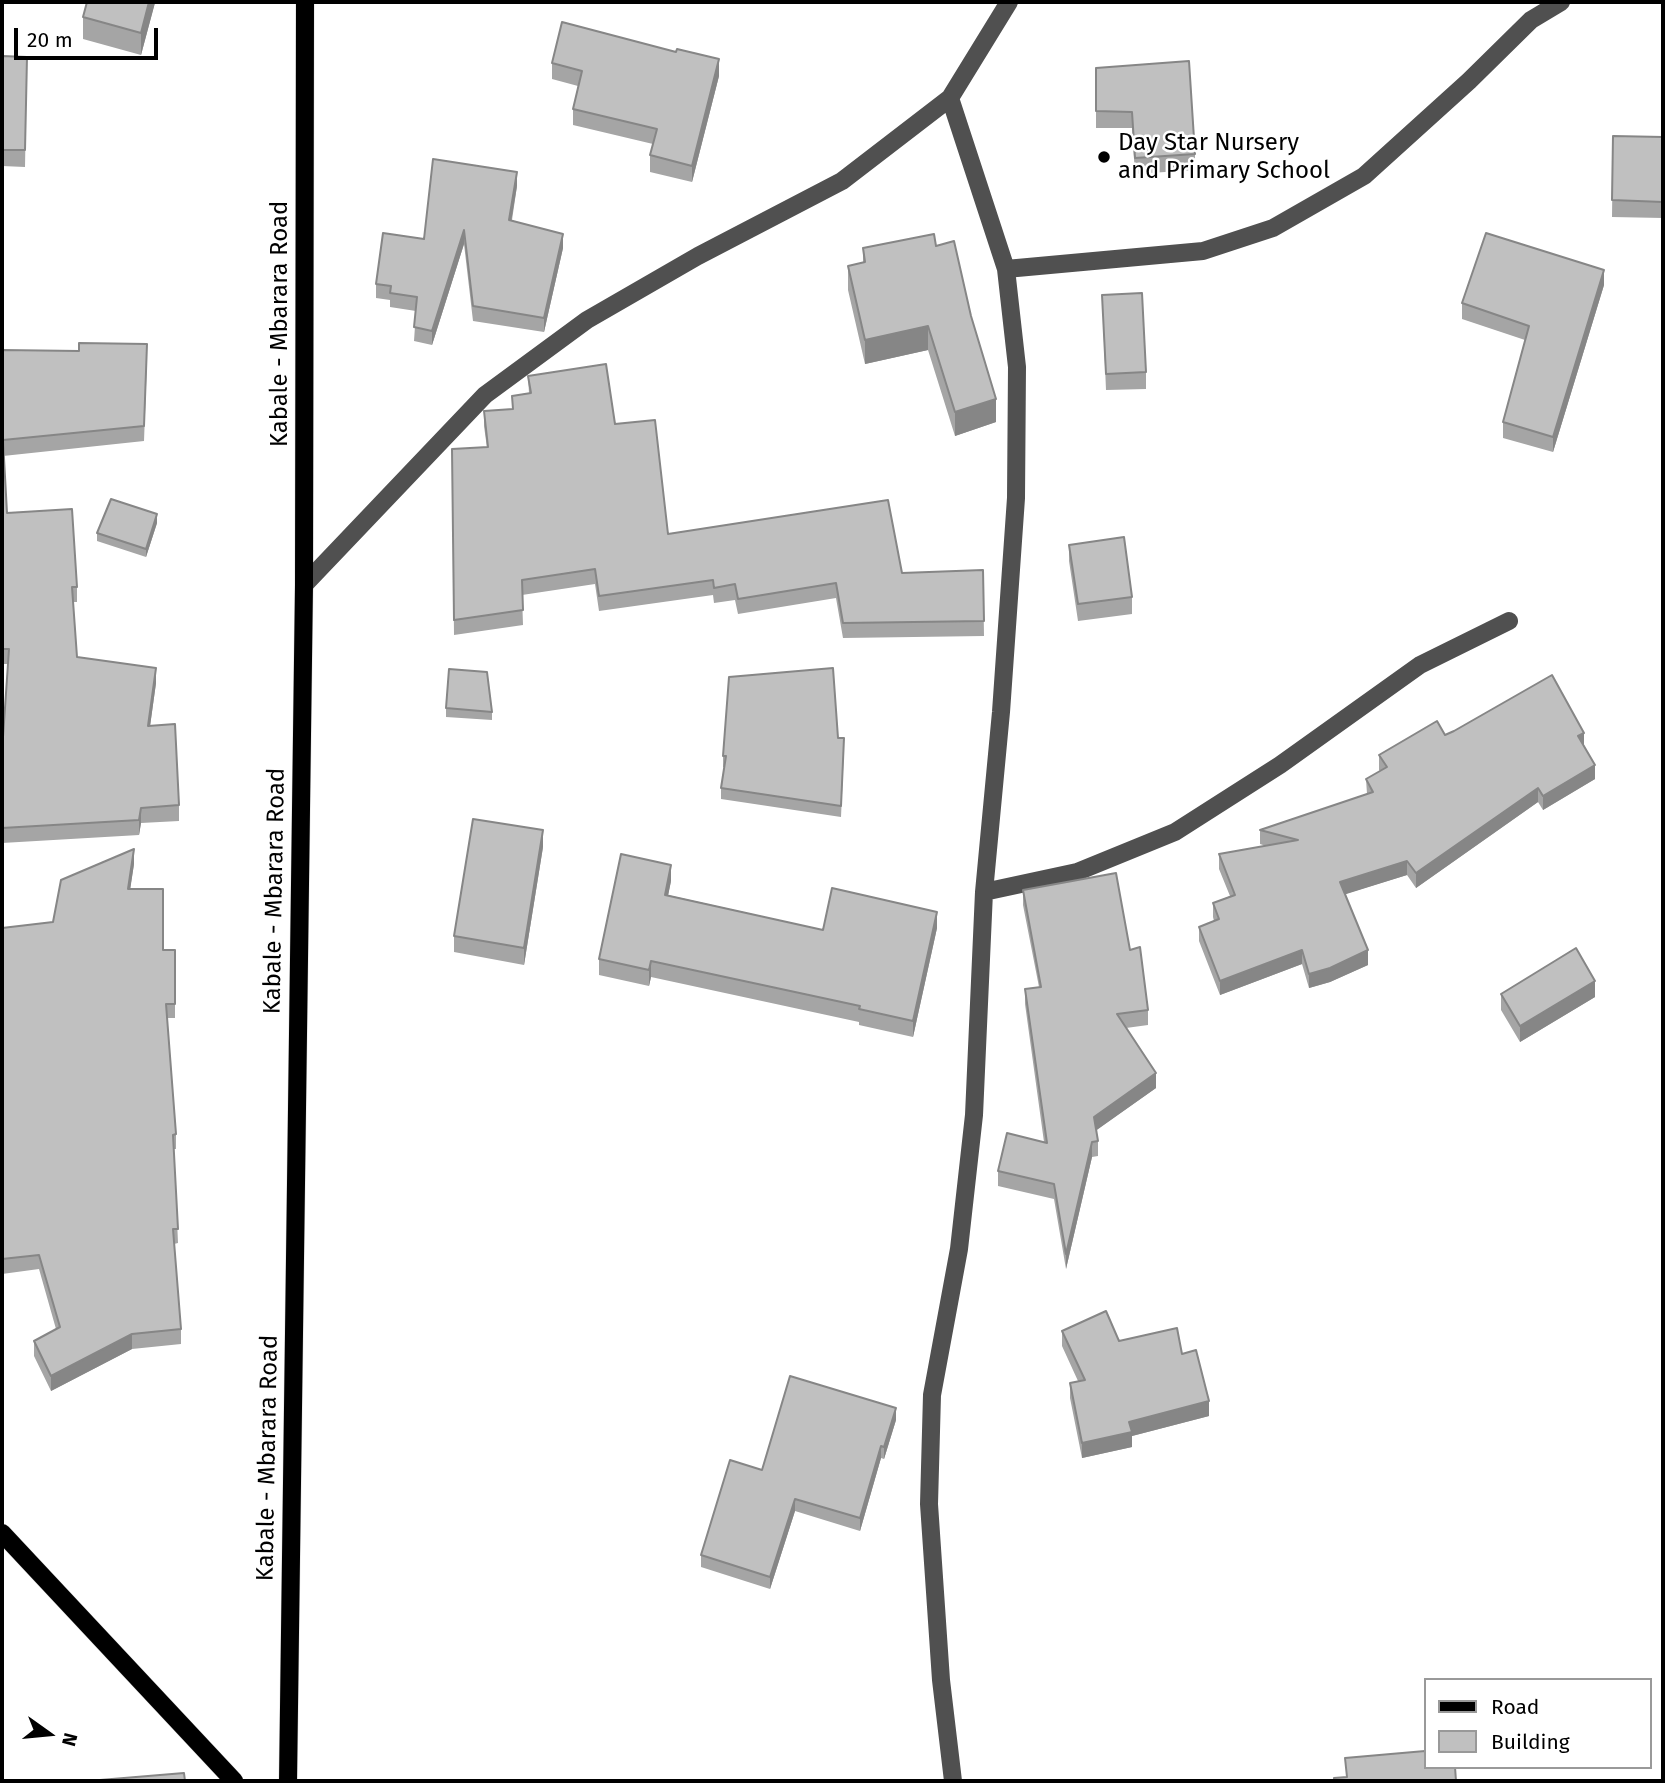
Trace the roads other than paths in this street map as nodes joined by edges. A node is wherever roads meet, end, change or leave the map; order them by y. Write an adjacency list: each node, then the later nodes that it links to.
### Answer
1 (305, 2): 6 (main road, Kabale - Mbarara Road)
2 (1009, 2): 4 (street)
3 (1561, 2): 5 (street)
4 (950, 99): 5 (street); 6 (street)
5 (1006, 269): 8 (street)
6 (304, 585): 11 (main road, Kabale - Mbarara Road)
7 (1509, 621): 8 (street)
8 (984, 892): 12 (street)
9 (2, 1534): 10 (main road)
10 (234, 1781)
11 (288, 1781)
12 (953, 1781)

